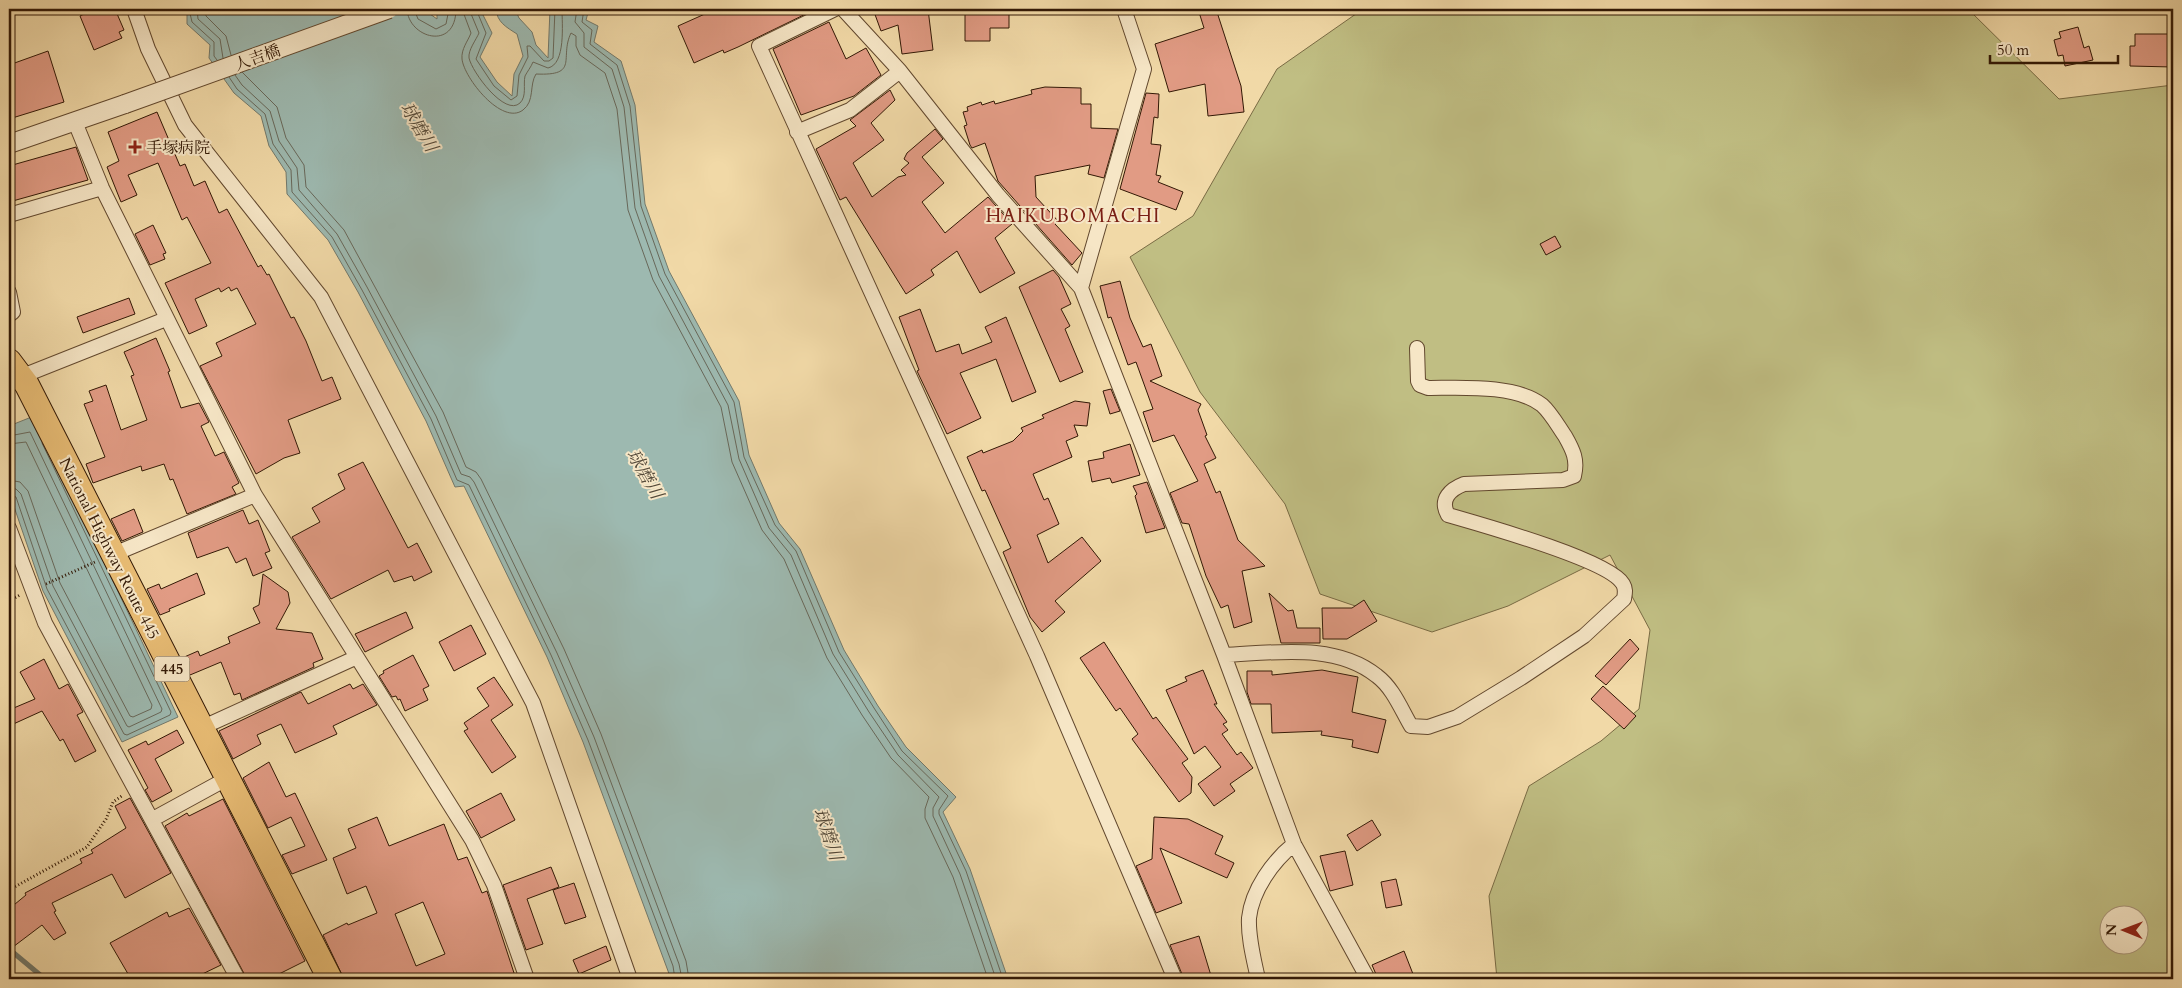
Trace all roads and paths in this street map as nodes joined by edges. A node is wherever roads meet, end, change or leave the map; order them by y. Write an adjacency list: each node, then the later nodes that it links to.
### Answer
1 (134, 9): 33 (street)
2 (389, 9): 7 (street, 人吉橋, bridge)
3 (835, 9): 8 (street)
4 (843, 9): 6 (street)
5 (1124, 9): 12 (street)
6 (900, 71): 8 (street); 12 (street)
7 (75, 122): 9 (street, 人吉橋); 10 (street)
8 (797, 132): 34 (street)
9 (9, 144)
10 (102, 188): 11 (street); 15 (street)
11 (9, 215)
12 (1081, 288): 22 (street)
13 (9, 292): 14 (street)
14 (9, 315)
15 (166, 320): 17 (street); 18 (street)
16 (1418, 348): 22 (street)
17 (15, 369): 20 (highway, National Highway Route 445 / 445)
18 (254, 495): 20 (street); 23 (street)
19 (9, 528): 26 (street)
20 (106, 558): 21 (path); 24 (highway, National Highway Route 445 / 445)
21 (40, 587)
22 (1224, 655): 28 (street)
23 (355, 658): 24 (street); 32 (street)
24 (201, 728): 25 (highway, National Highway Route 445 / 445)
25 (228, 778): 27 (street); 31 (highway, National Highway Route 445 / 445)
26 (136, 786): 27 (street); 29 (path)
27 (153, 820): 30 (street)
28 (1294, 844): 35 (street); 36 (street)
29 (9, 890)
30 (238, 979)
31 (330, 979)
32 (527, 979)
33 (630, 979)
34 (1175, 979)
35 (1258, 979)
36 (1368, 979)

